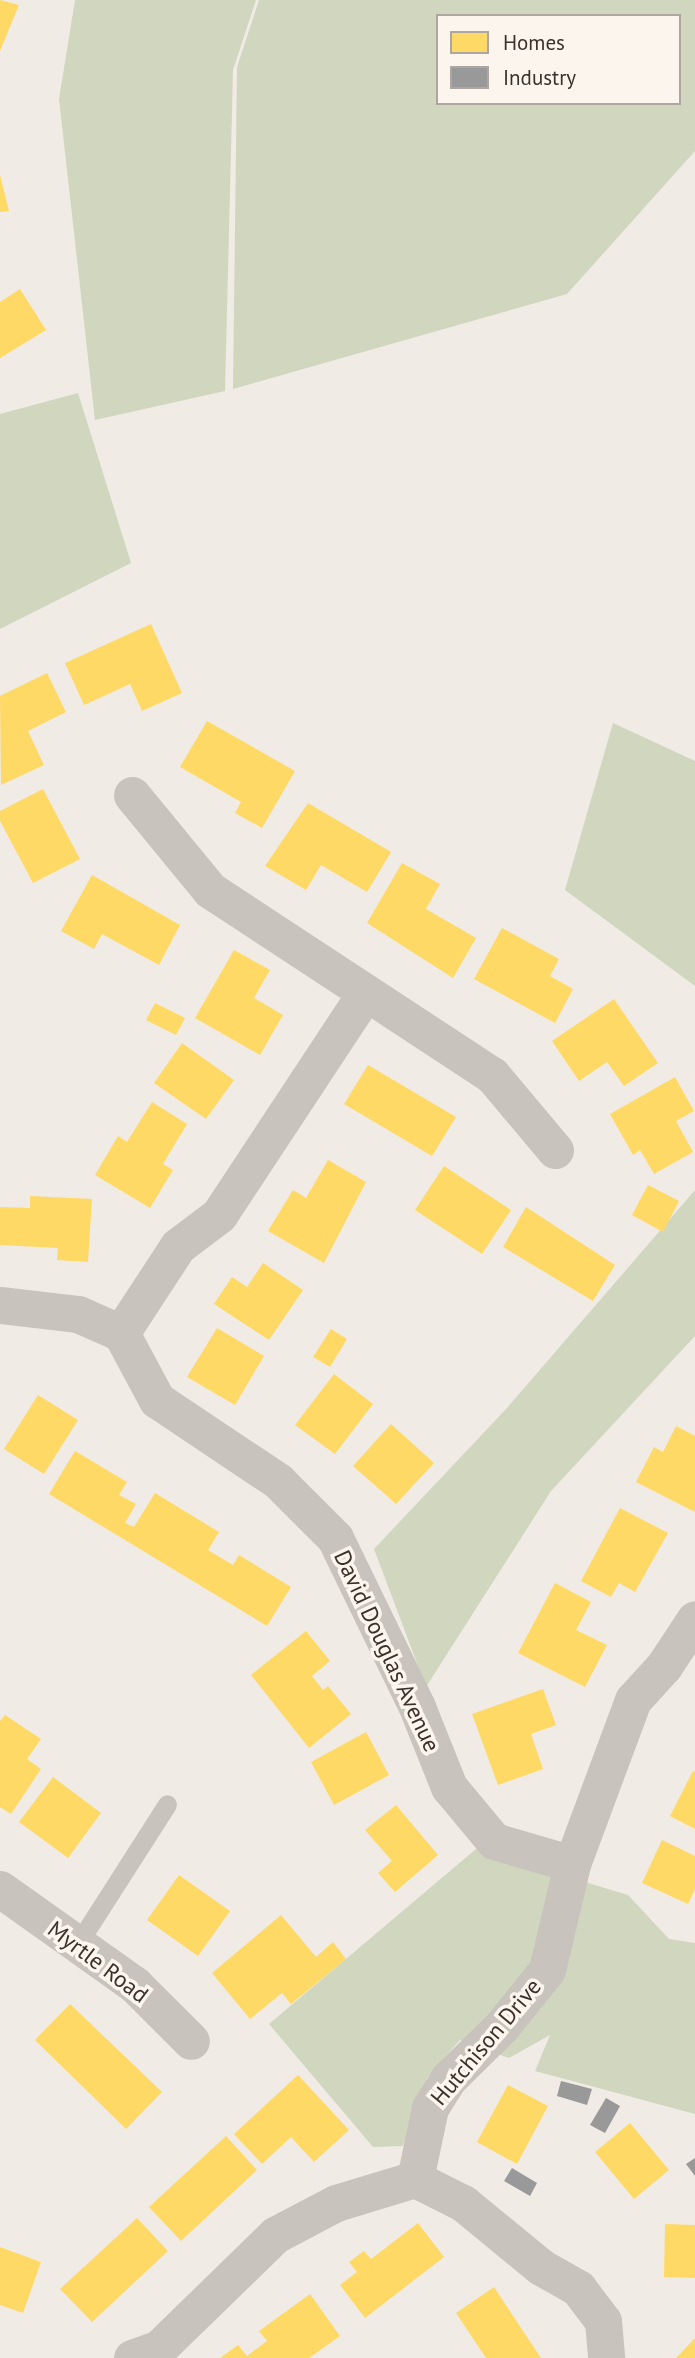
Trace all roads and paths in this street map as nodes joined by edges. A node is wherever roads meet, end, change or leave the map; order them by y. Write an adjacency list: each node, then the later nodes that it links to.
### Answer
1 (132, 795): 2 (street)
2 (364, 995): 3 (street); 5 (street)
3 (555, 1150)
4 (0, 1304): 5 (street)
5 (121, 1333): 8 (street, David Douglas Avenue)
6 (695, 1619): 8 (street, Hutchison Drive)
7 (167, 1804): 10 (lane)
8 (572, 1864): 12 (street, Hutchison Drive)
9 (0, 1889): 10 (street, Myrtle Road)
10 (77, 1945): 11 (street, Myrtle Road)
11 (191, 2041)
12 (415, 2179): 13 (street); 14 (street)
13 (132, 2358)
14 (606, 2358)

